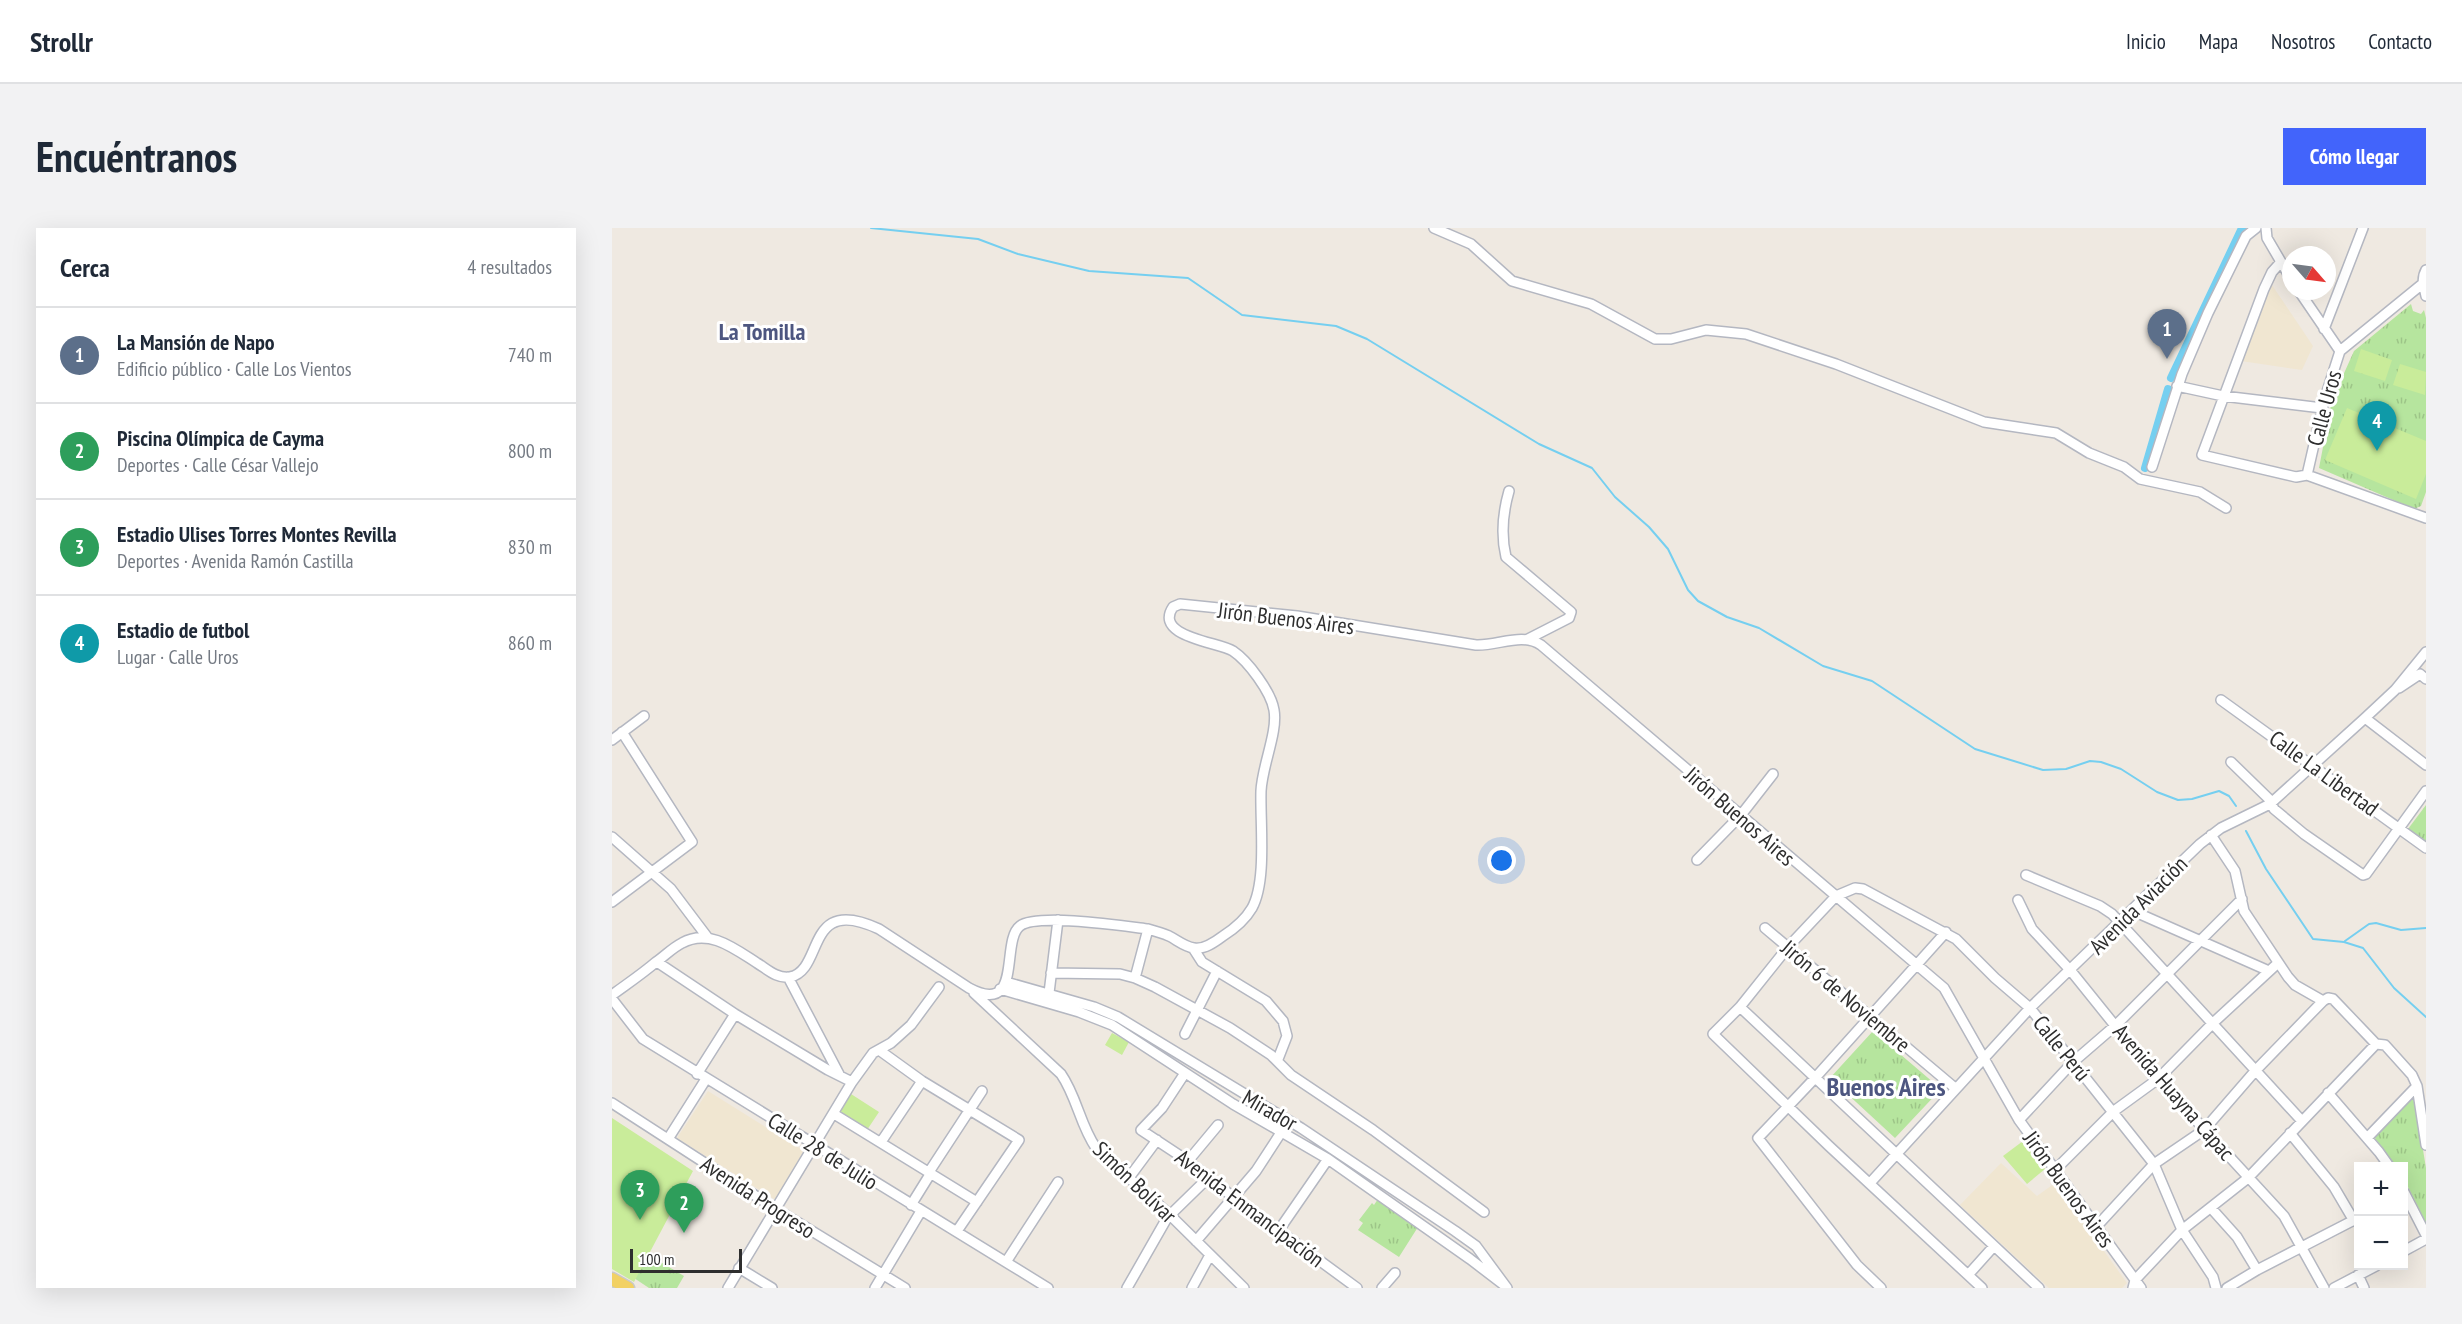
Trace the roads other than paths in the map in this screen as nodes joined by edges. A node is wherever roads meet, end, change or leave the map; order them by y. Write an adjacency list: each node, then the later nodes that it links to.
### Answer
1 (1434, 228): 20 (street)
2 (2256, 228): 14 (street)
3 (2363, 228): 12 (street)
4 (2267, 233): 5 (street)
5 (2280, 263): 6 (street); 15 (street)
6 (2282, 266)
7 (2426, 270): 8 (street)
8 (2424, 282): 9 (street); 10 (street)
9 (2408, 294): 10 (street); 13 (street)
10 (2426, 296)
11 (2305, 300): 12 (street)
12 (2324, 329): 13 (street)
13 (2340, 351): 16 (street, Calle Uros)
14 (2177, 386): 15 (street); 17 (street)
15 (2223, 396): 16 (street); 18 (street)
16 (2322, 408): 18 (street, Calle Uros)
17 (2152, 467)
18 (2308, 470): 21 (street)
19 (1509, 490): 22 (street)
20 (2226, 508)
21 (2426, 518)
22 (1528, 639): 37 (street, Jirón Buenos Aires); 58 (street, Jirón Buenos Aires)
23 (2426, 652): 25 (street, Avenida Aviación)
24 (2426, 679): 25 (street)
25 (2395, 690): 28 (street, Avenida Aviación)
26 (2221, 700): 32 (street, Calle La Libertad)
27 (644, 716): 29 (street)
28 (2366, 718): 32 (street, Avenida Aviación); 33 (street)
29 (622, 732): 30 (street); 43 (street)
30 (612, 740)
31 (2231, 762): 36 (street)
32 (2313, 765): 36 (street, Avenida Aviación); 38 (street, Calle La Libertad)
33 (2426, 765)
34 (1773, 774): 37 (street)
35 (2426, 791): 38 (street)
36 (2270, 804): 38 (street); 39 (street, Avenida Aviación)
37 (1741, 815): 42 (street); 45 (street, Jirón Buenos Aires)
38 (2398, 828): 41 (street, Calle La Libertad)
39 (2211, 835): 46 (street); 49 (street, Avenida Aviación)
40 (612, 837): 43 (street)
41 (2426, 848)
42 (1697, 860)
43 (651, 872): 48 (street); 55 (street)
44 (2026, 875): 51 (street)
45 (1836, 896): 54 (street, Calle Perú); 57 (street); 61 (street, Jirón Buenos Aires)
46 (2242, 898): 56 (street); 60 (street)
47 (2018, 900): 63 (street, Avenida Huayna Cápac)
48 (612, 902)
49 (2133, 911): 51 (street, Avenida Aviación); 56 (street)
50 (1058, 921): 53 (street); 65 (street); 69 (street)
51 (2121, 923): 63 (street, Avenida Aviación); 66 (street)
52 (1765, 928): 57 (street, Jirón 6 de Noviembre)
53 (1148, 929): 58 (street); 68 (street)
54 (1946, 932): 61 (street); 76 (street, Calle Perú)
55 (708, 938): 59 (street); 67 (street)
56 (2201, 942): 64 (street); 66 (street)
57 (1788, 947): 75 (street); 79 (street, Jirón 6 de Noviembre)
58 (1193, 948): 62 (street)
59 (657, 962): 72 (street); 78 (street)
60 (2278, 963): 64 (street); 74 (street)
61 (1918, 966): 79 (street); 86 (street, Jirón Buenos Aires)
62 (1217, 971): 77 (street); 85 (street)
63 (2071, 971): 76 (street, Avenida Aviación); 81 (street, Avenida Huayna Cápac)
64 (2269, 971): 80 (street)
65 (1051, 974): 68 (street); 73 (street)
66 (2168, 974): 80 (street); 81 (street)
67 (788, 977): 71 (street); 91 (street)
68 (1136, 978): 77 (street)
69 (1003, 986): 71 (street); 73 (street, Mirador)
70 (939, 987): 84 (street)
71 (969, 988): 125 (street, Simón Bolívar)
72 (612, 997): 90 (street, Calle 28 de Julio)
73 (1049, 999): 89 (street, Mirador); 162 (street, Mirador)
74 (2323, 1001): 83 (street); 88 (street)
75 (1740, 1007): 92 (street); 102 (street)
76 (2030, 1008): 86 (street, Avenida Aviación); 87 (street, Calle Perú)
77 (1198, 1010): 82 (street); 85 (street)
78 (735, 1014): 90 (street); 91 (street)
79 (1871, 1017): 92 (street); 98 (street, Jirón 6 de Noviembre)
80 (2213, 1023): 88 (street); 94 (street)
81 (2116, 1025): 87 (street); 94 (street, Avenida Huayna Cápac)
82 (1185, 1034)
83 (2376, 1044): 97 (street); 100 (street)
84 (879, 1050): 95 (street); 96 (street)
85 (1278, 1059): 137 (street)
86 (1984, 1060): 98 (street, Avenida Aviación); 106 (street, Jirón Buenos Aires)
87 (2072, 1063): 104 (street, Calle Perú); 106 (street)
88 (2256, 1070): 107 (street); 109 (street)
89 (1185, 1073): 110 (street, Mirador); 114 (street, Avenida Enmancipación)
90 (697, 1074): 93 (street, Calle 28 de Julio)
91 (839, 1074): 95 (street)
92 (1815, 1078): 102 (street); 118 (street)
93 (706, 1079): 112 (street); 117 (street, Calle 28 de Julio)
94 (2158, 1079): 104 (street); 109 (street, Avenida Huayna Cápac)
95 (852, 1082): 105 (street)
96 (922, 1082): 103 (street); 115 (street)
97 (2417, 1086): 113 (street); 116 (street)
98 (1955, 1088): 118 (street, Avenida Aviación)
99 (982, 1091): 103 (street)
100 (2328, 1093): 107 (street); 113 (street)
101 (612, 1103): 112 (street, Avenida Progreso)
102 (1789, 1107): 129 (street); 174 (street)
103 (971, 1111): 124 (street); 131 (street)
104 (2114, 1111): 122 (street, Calle Perú); 123 (street)
105 (834, 1114): 115 (street); 117 (street)
106 (2019, 1120): 123 (street, Jirón Buenos Aires)
107 (2301, 1120): 111 (street)
108 (1218, 1125): 120 (street)
109 (2204, 1130): 122 (street); 127 (street, Avenida Huayna Cápac)
110 (1282, 1131): 119 (street, Mirador); 130 (street)
111 (2290, 1133): 127 (street); 139 (street)
112 (668, 1138): 135 (street, Avenida Progreso)
113 (2367, 1138): 121 (street)
114 (1157, 1140): 120 (street, Avenida Enmancipación); 125 (street)
115 (881, 1142): 124 (street)
116 (2426, 1145)
117 (815, 1146): 133 (street, Calle 28 de Julio); 135 (street)
118 (1896, 1153): 129 (street, Avenida Aviación); 147 (street)
119 (1328, 1160): 142 (street); 162 (street, Mirador)
120 (1188, 1161): 126 (street, Avenida Enmancipación)
121 (2385, 1162)
122 (2154, 1164): 141 (street); 143 (street, Calle Perú)
123 (2054, 1171): 141 (street, Jirón Buenos Aires)
124 (929, 1172): 131 (street); 133 (street)
125 (1126, 1176): 138 (street, Simón Bolívar)
126 (1209, 1177): 130 (street, Avenida Enmancipación); 138 (street)
127 (2248, 1178): 134 (street); 148 (street, Avenida Huayna Cápac)
128 (1058, 1182): 151 (street)
129 (1870, 1183): 157 (street)
130 (1233, 1197): 142 (street, Avenida Enmancipación); 146 (street)
131 (977, 1202): 144 (street)
132 (2408, 1202): 145 (street)
133 (911, 1205): 136 (street, Calle 28 de Julio)
134 (2211, 1208): 143 (street); 153 (street)
135 (776, 1209): 152 (street); 156 (street, Avenida Progreso)
136 (921, 1211): 144 (street, Calle 28 de Julio); 156 (street)
137 (1484, 1212)
138 (1171, 1216): 146 (street, Simón Bolívar); 169 (street)
139 (2354, 1217)
140 (2354, 1221): 148 (street)
141 (2097, 1226): 161 (street, Jirón Buenos Aires)
142 (1279, 1230): 172 (street, Avenida Enmancipación)
143 (2182, 1230): 161 (street); 177 (street, Calle Perú)
144 (957, 1231): 151 (street, Calle 28 de Julio)
145 (2426, 1237): 149 (street)
146 (1196, 1241): 150 (street, Simón Bolívar)
147 (1994, 1246): 157 (street); 176 (street)
148 (2303, 1248): 153 (street); 179 (street, Avenida Huayna Cápac)
149 (2408, 1248)
150 (1210, 1255): 170 (street); 171 (street, Simón Bolívar)
151 (1006, 1262): 160 (street, Calle 28 de Julio)
152 (740, 1268): 164 (street); 165 (street)
153 (2257, 1270): 178 (street)
154 (2368, 1270): 158 (street)
155 (1395, 1273): 173 (street)
156 (883, 1275): 166 (street); 167 (street, Avenida Progreso)
157 (1968, 1275): 175 (street)
158 (2358, 1275): 180 (street); 181 (street)
159 (612, 1279): 163 (main road)
160 (1033, 1284): 168 (street, Calle 28 de Julio)
161 (2136, 1285)
162 (1506, 1287)
163 (628, 1288)
164 (728, 1288)
165 (772, 1288)
166 (875, 1288)
167 (905, 1288)
168 (1048, 1288)
169 (1127, 1288)
170 (1192, 1288)
171 (1244, 1288)
172 (1357, 1288)
173 (1382, 1288)
174 (1881, 1288)
175 (1982, 1288)
176 (2039, 1288)
177 (2216, 1288)
178 (2227, 1288)
179 (2324, 1288)
180 (2334, 1288)
181 (2364, 1288)

